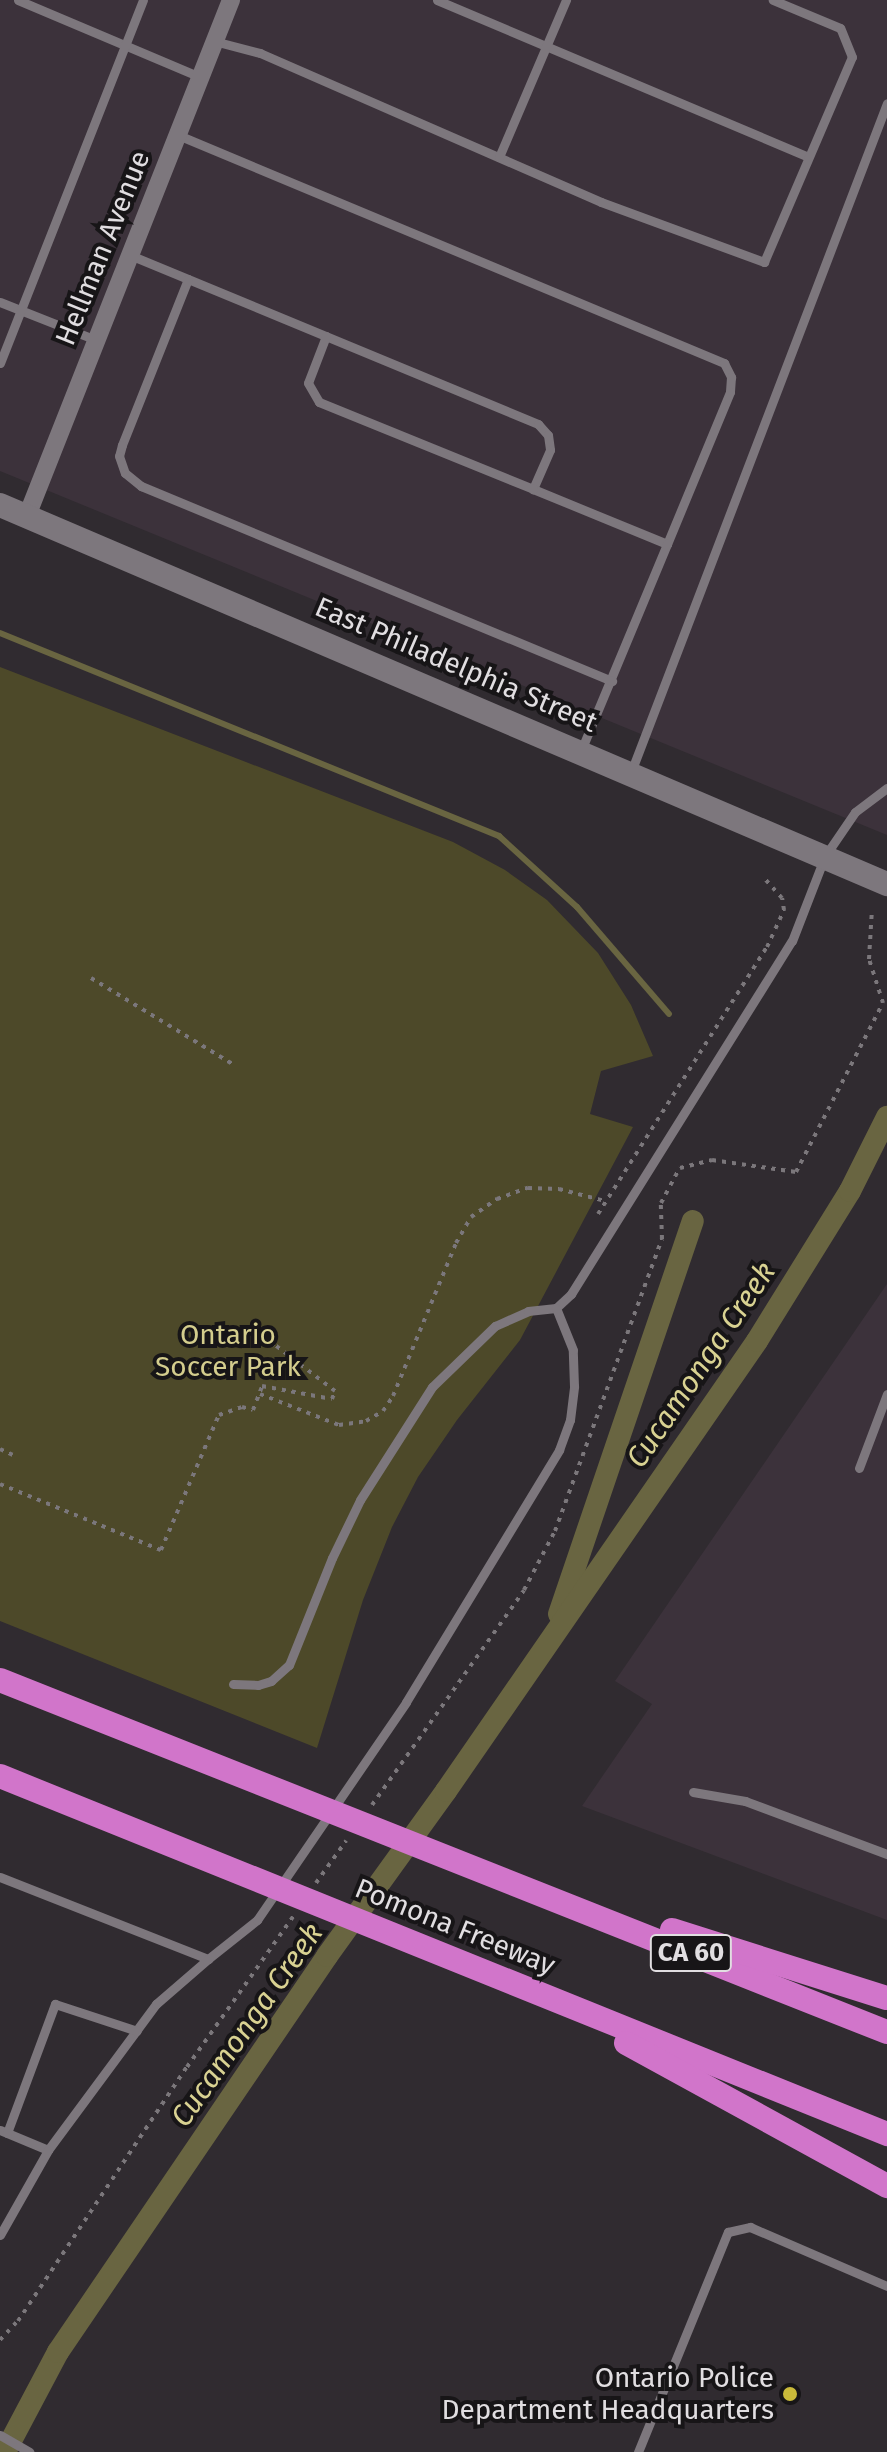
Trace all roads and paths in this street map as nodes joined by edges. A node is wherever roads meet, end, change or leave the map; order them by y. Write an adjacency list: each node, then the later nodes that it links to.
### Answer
1 (18, 0): 8 (lane)
2 (143, 0): 8 (lane)
3 (231, 0): 7 (street, Hellman Avenue)
4 (437, 0): 9 (lane)
5 (566, 0): 9 (lane)
6 (773, 0): 14 (lane)
7 (214, 41): 10 (street, Hellman Avenue); 13 (lane)
8 (125, 46): 10 (lane); 18 (lane)
9 (546, 48): 13 (lane); 14 (lane)
10 (200, 77): 12 (street, Hellman Avenue)
11 (887, 103): 28 (lane)
12 (178, 135): 15 (street, Hellman Avenue); 25 (lane)
13 (499, 157): 14 (lane)
14 (808, 157)
15 (130, 255): 16 (lane); 20 (street, Hellman Avenue)
16 (188, 279): 19 (lane); 26 (lane)
17 (0, 302): 18 (lane)
18 (21, 310): 20 (lane); 21 (lane)
19 (326, 336): 22 (lane); 22 (lane)
20 (96, 340): 24 (street, Hellman Avenue)
21 (0, 363)
22 (533, 489): 25 (lane)
23 (0, 505): 24 (street, East Philadelphia Street)
24 (27, 516): 27 (street, East Philadelphia Street)
25 (667, 544): 26 (lane)
26 (612, 681): 27 (lane)
27 (581, 751): 28 (street, East Philadelphia Street)
28 (631, 772): 30 (street, East Philadelphia Street)
29 (887, 788): 30 (lane)
30 (825, 856): 32 (street, East Philadelphia Street); 37 (lane)
31 (766, 880): 35 (path)
32 (887, 884)
33 (91, 978): 34 (path)
34 (234, 1065)
35 (605, 1201): 36 (path); 39 (path)
36 (598, 1214)
37 (556, 1308): 46 (lane); 52 (lane)
38 (247, 1330): 39 (path)
39 (259, 1394): 44 (path)
40 (887, 1394): 43 (lane)
41 (0, 1449): 42 (path)
42 (13, 1455)
43 (859, 1468)
44 (0, 1484)
45 (0, 1680): 50 (highway, CA 60)
46 (233, 1684)
47 (0, 1776): 53 (highway, Pomona Freeway)
48 (693, 1792): 49 (lane)
49 (887, 1854)
50 (494, 1874): 54 (highway); 56 (highway, CA 60)
51 (0, 1877): 52 (lane)
52 (208, 1959): 55 (lane)
53 (529, 1990): 58 (highway, Pomona Freeway); 60 (highway)
54 (887, 1998)
55 (137, 2031): 57 (lane); 59 (lane)
56 (887, 2032)
57 (3, 2132): 59 (lane)
58 (887, 2134)
59 (48, 2150): 61 (lane)
60 (887, 2186)
61 (0, 2235)
62 (887, 2286): 65 (lane)
63 (0, 2435): 64 (lane)
64 (30, 2452)
65 (638, 2452)

